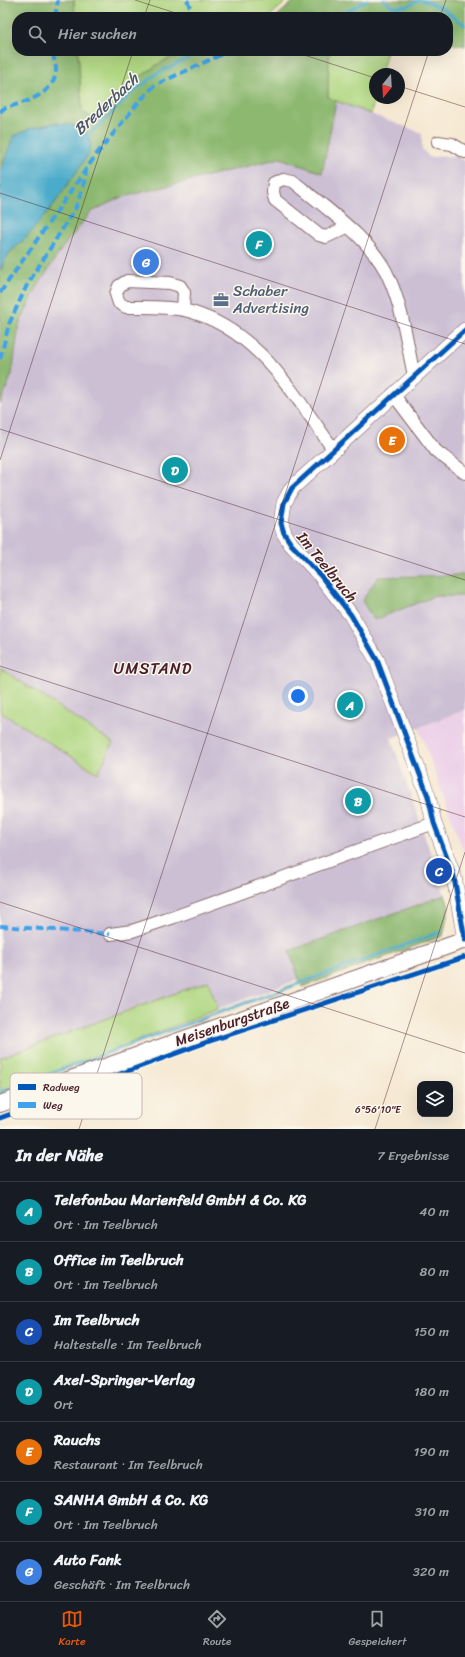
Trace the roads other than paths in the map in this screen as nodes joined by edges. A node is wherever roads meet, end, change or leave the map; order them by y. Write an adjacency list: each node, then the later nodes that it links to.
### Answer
1 (438, 142): 2 (street)
2 (465, 152)
3 (347, 227): 3 (street); 6 (street)
4 (183, 310): 4 (street); 8 (street)
5 (465, 330): 6 (street, Im Teelbruch)
6 (414, 376): 7 (street, Im Teelbruch)
7 (393, 394): 8 (street, Im Teelbruch); 9 (street)
8 (334, 450): 10 (street, Im Teelbruch)
9 (465, 473)
10 (434, 823): 11 (street, Im Teelbruch); 13 (street)
11 (454, 877): 12 (street, Im Teelbruch); 14 (street, Im Teelbruch)
12 (465, 895)
13 (110, 934)
14 (465, 940): 15 (main road, Meisenburgstraße)
15 (88, 1073)
16 (10, 1100): 17 (main road, Meisenburgstraße)
17 (0, 1104)

